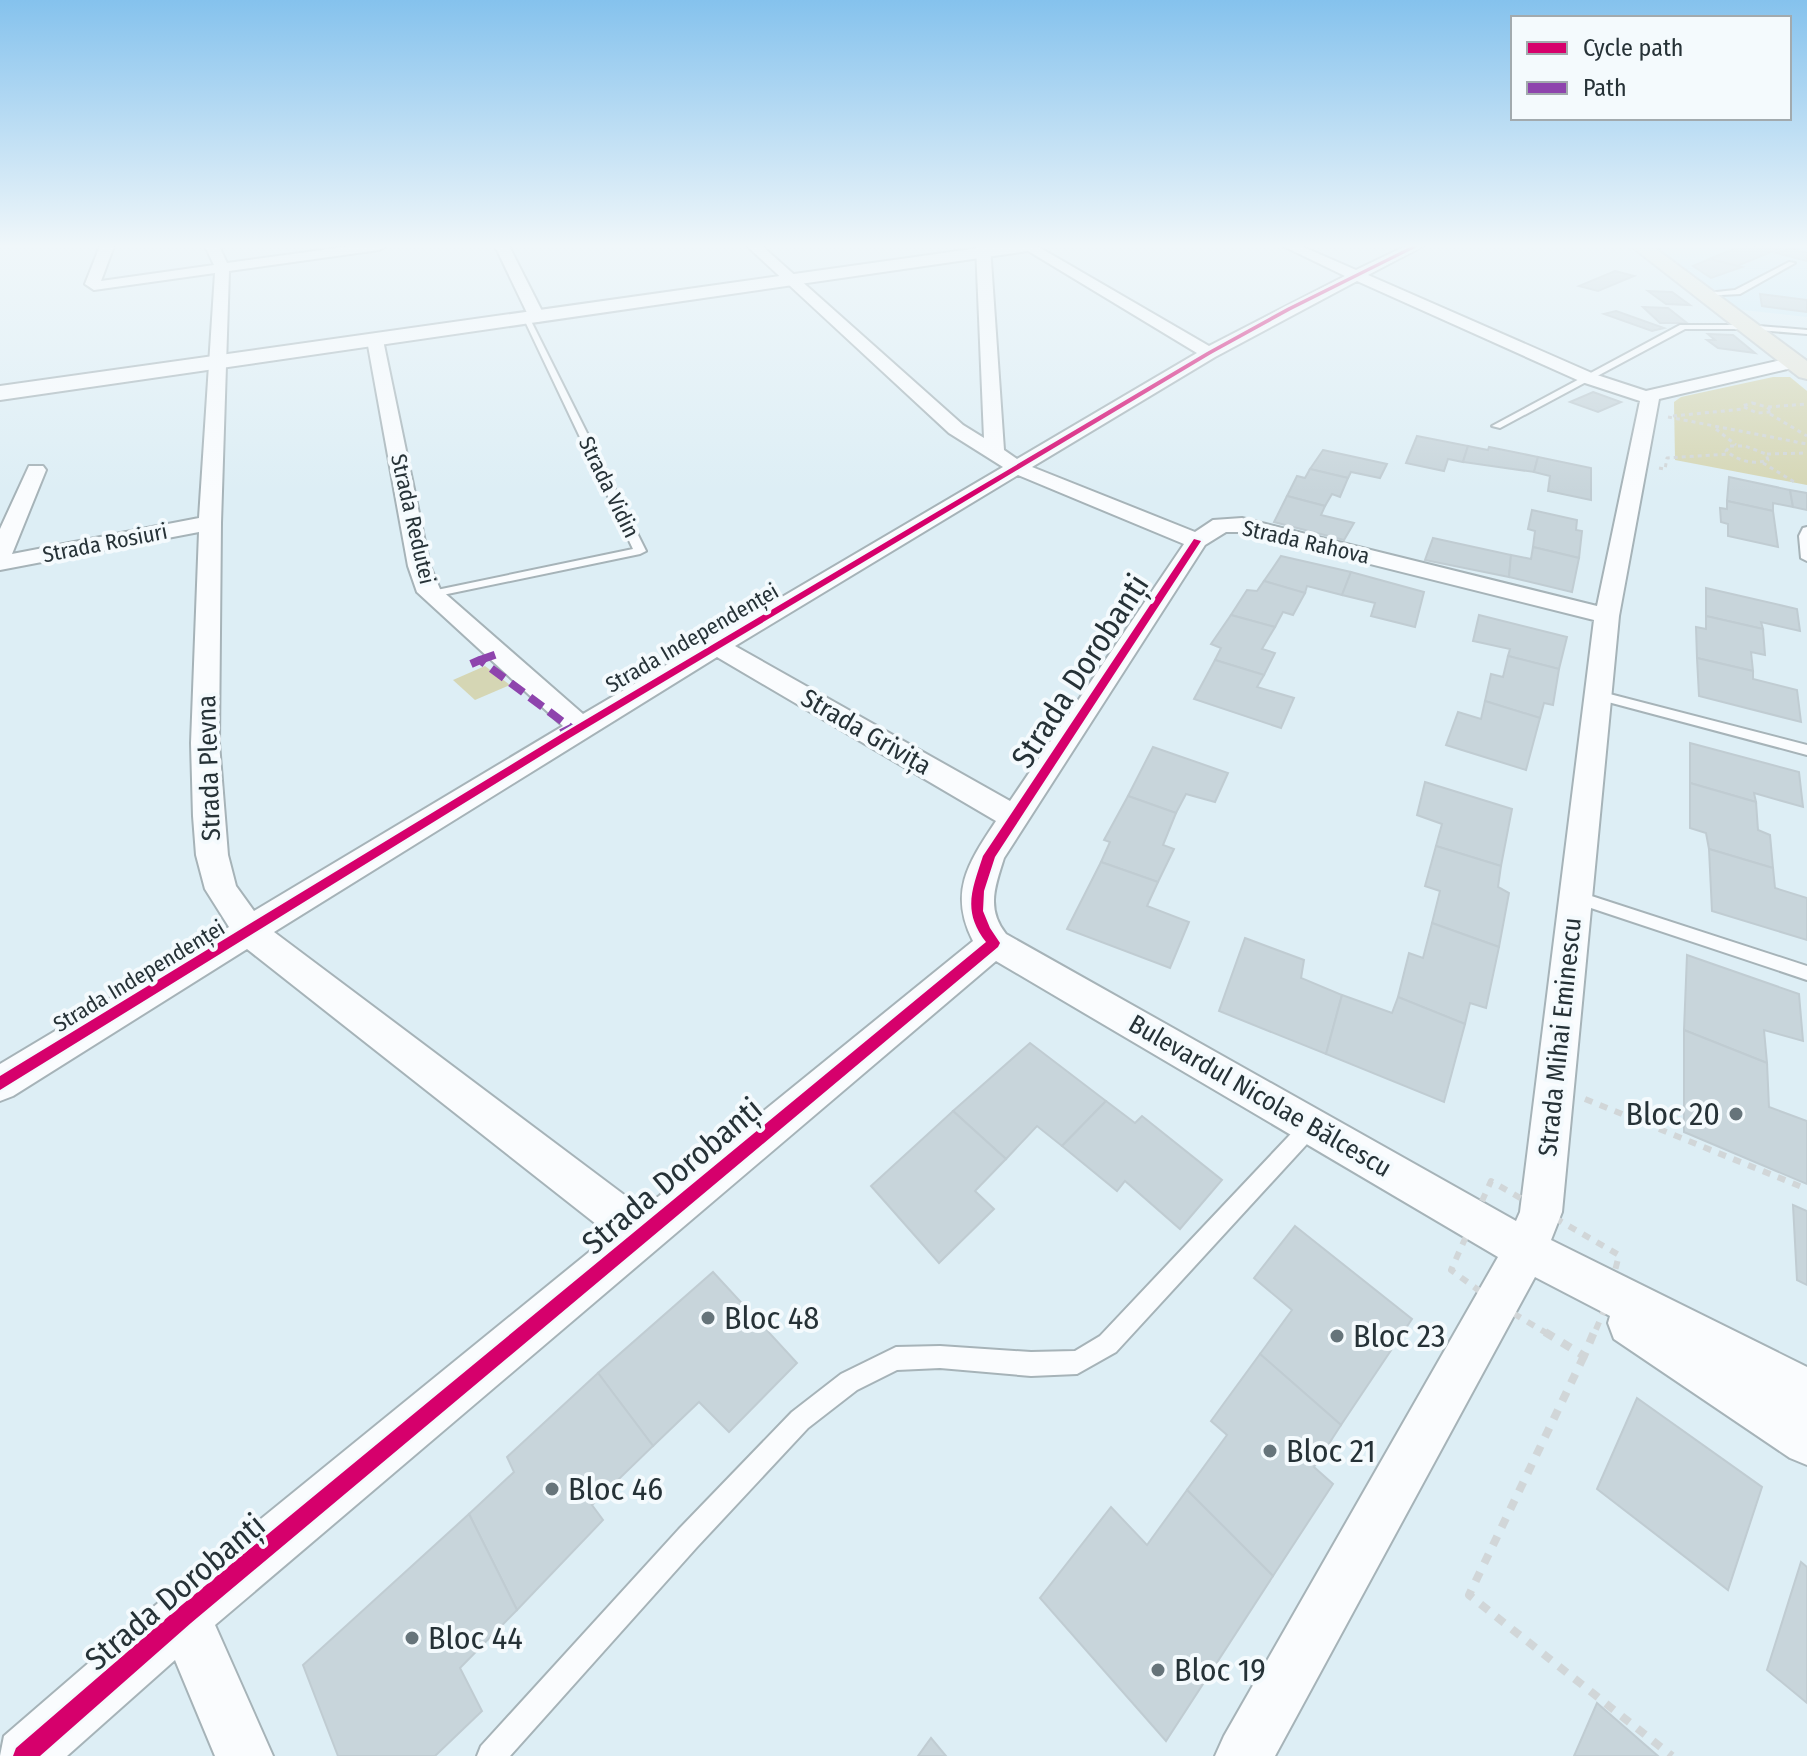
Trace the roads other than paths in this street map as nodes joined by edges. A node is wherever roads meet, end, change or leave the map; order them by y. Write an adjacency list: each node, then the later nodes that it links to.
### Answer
1 (218, 328): 15 (street, Strada Plevna)
2 (461, 328): 12 (street)
3 (537, 328): 29 (lane, Strada Vidin)
4 (844, 328): 20 (street)
5 (988, 328): 20 (street)
6 (1167, 328): 13 (street)
7 (1257, 328): 13 (street, Strada Independenței)
8 (1476, 328): 16 (street)
9 (1681, 328): 16 (lane)
10 (1748, 328): 14 (highway)
11 (1748, 328): 14 (lane)
12 (375, 340): 15 (street); 29 (street, Strada Redutei)
13 (1209, 353): 21 (street, Strada Independenței)
14 (1803, 360): 18 (street)
15 (219, 362): 17 (street); 23 (street, Strada Plevna)
16 (1588, 378): 18 (street); 19 (lane)
17 (0, 393)
18 (1650, 398): 30 (street, Strada Mihai Eminescu)
19 (1497, 426)
20 (994, 452): 21 (street)
21 (1017, 468): 25 (street); 31 (street, Strada Independenței)
22 (36, 470): 26 (street)
23 (210, 523): 28 (street, Strada Rosiuri); 37 (street, Strada Plevna)
24 (1807, 530): 27 (lane)
25 (1197, 541): 30 (street, Strada Rahova); 35 (street, Strada Dorobanți)
26 (0, 555)
27 (1807, 558)
28 (0, 563)
29 (432, 595): 33 (street, Strada Redutei)
30 (1607, 616): 32 (street, Strada Mihai Eminescu)
31 (718, 647): 33 (street, Strada Independenței); 35 (street, Strada Grivița)
32 (1598, 695): 34 (lane); 36 (street, Strada Mihai Eminescu)
33 (581, 727): 37 (street, Strada Independenței)
34 (1807, 750)
35 (1014, 817): 38 (street, Strada Dorobanți)
36 (1576, 897): 39 (lane); 43 (street, Strada Mihai Eminescu)
37 (250, 932): 40 (street, Strada Independenței); 42 (street, Strada Plevna)
38 (994, 943): 41 (street, Bulevardul Nicolae Bălcescu); 42 (street, Strada Dorobanți)
39 (1807, 973)
40 (0, 1084)
41 (1311, 1126): 43 (street, Bulevardul Nicolae Bălcescu); 49 (lane)
42 (642, 1234): 46 (street, Strada Dorobanți)
43 (1526, 1250): 44 (street, Bulevardul Nicolae Bălcescu); 45 (street, Bulevardul Nicolae Bălcescu); 50 (street, Strada Mihai Eminescu)
44 (1807, 1392)
45 (1807, 1441)
46 (184, 1616): 47 (street, Strada Dorobanți); 48 (street)
47 (24, 1756)
48 (244, 1756)
49 (491, 1756)
50 (1244, 1756)

